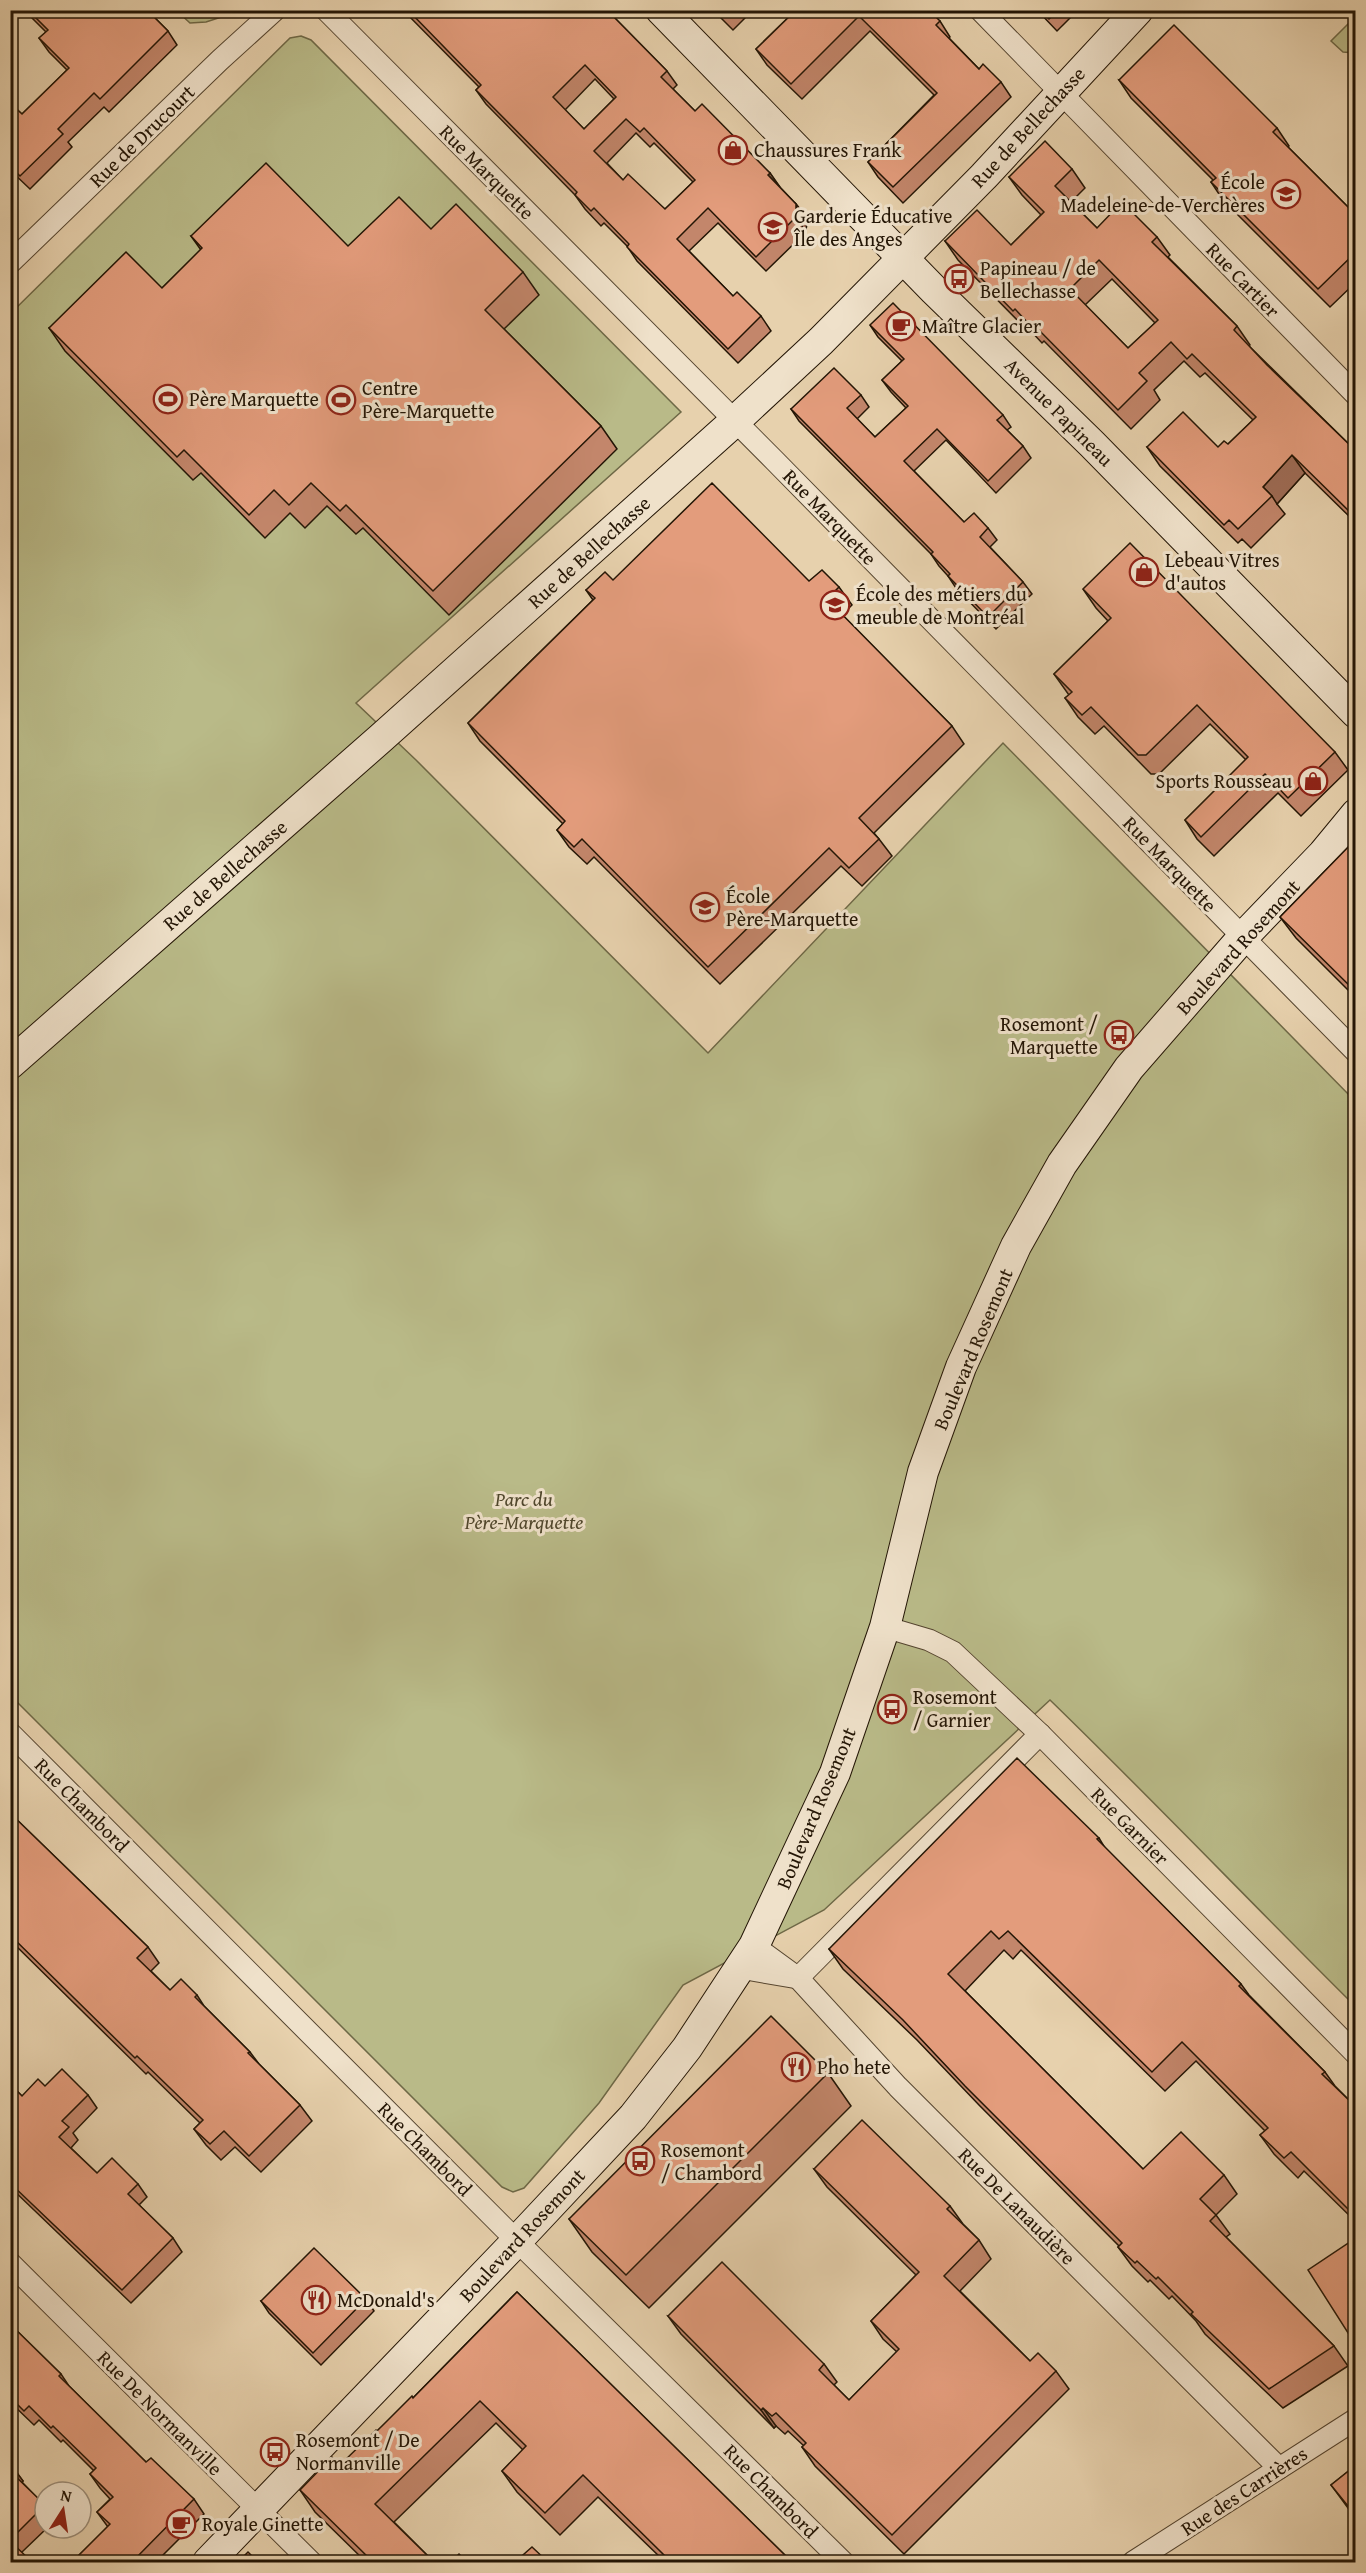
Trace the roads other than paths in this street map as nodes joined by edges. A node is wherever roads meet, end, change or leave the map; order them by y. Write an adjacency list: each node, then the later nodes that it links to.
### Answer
1 (275, 10): 7 (street, Rue de Drucourt)
2 (327, 10): 10 (street, Rue Marquette)
3 (660, 10): 8 (main road, Avenue Papineau)
4 (980, 10): 6 (street, Rue Cartier)
5 (1138, 10): 6 (main road, Rue de Bellechasse)
6 (1061, 92): 8 (main road, Rue de Bellechasse); 9 (street, Rue Cartier)
7 (14, 254)
8 (903, 258): 10 (main road, Rue de Bellechasse); 11 (main road, Avenue Papineau)
9 (1356, 395)
10 (735, 422): 13 (street, Rue Marquette); 15 (main road, Rue de Bellechasse)
11 (1356, 713)
12 (1356, 814): 13 (main road, Boulevard Rosemont)
13 (1243, 938): 14 (street, Rue Marquette); 16 (main road, Boulevard Rosemont)
14 (1356, 1052)
15 (10, 1064)
16 (885, 1627): 18 (street, Rue Garnier); 19 (main road, Boulevard Rosemont)
17 (10, 1732): 22 (street, Rue Chambord)
18 (1040, 1734): 20 (street); 21 (street, Rue Garnier)
19 (747, 1957): 20 (street); 22 (main road, Boulevard Rosemont)
20 (798, 1978): 25 (street, Rue De Lanaudière)
21 (1356, 2054)
22 (517, 2241): 26 (main road, Boulevard Rosemont); 29 (street, Rue Chambord)
23 (10, 2263): 26 (street, Rue De Normanville)
24 (1356, 2419): 25 (street, Rue des Carrières)
25 (1279, 2468): 30 (street, Rue des Carrières)
26 (258, 2511): 27 (main road, Boulevard Rosemont); 28 (street, Rue De Normanville)
27 (208, 2562)
28 (311, 2562)
29 (843, 2562)
30 (1132, 2562)

